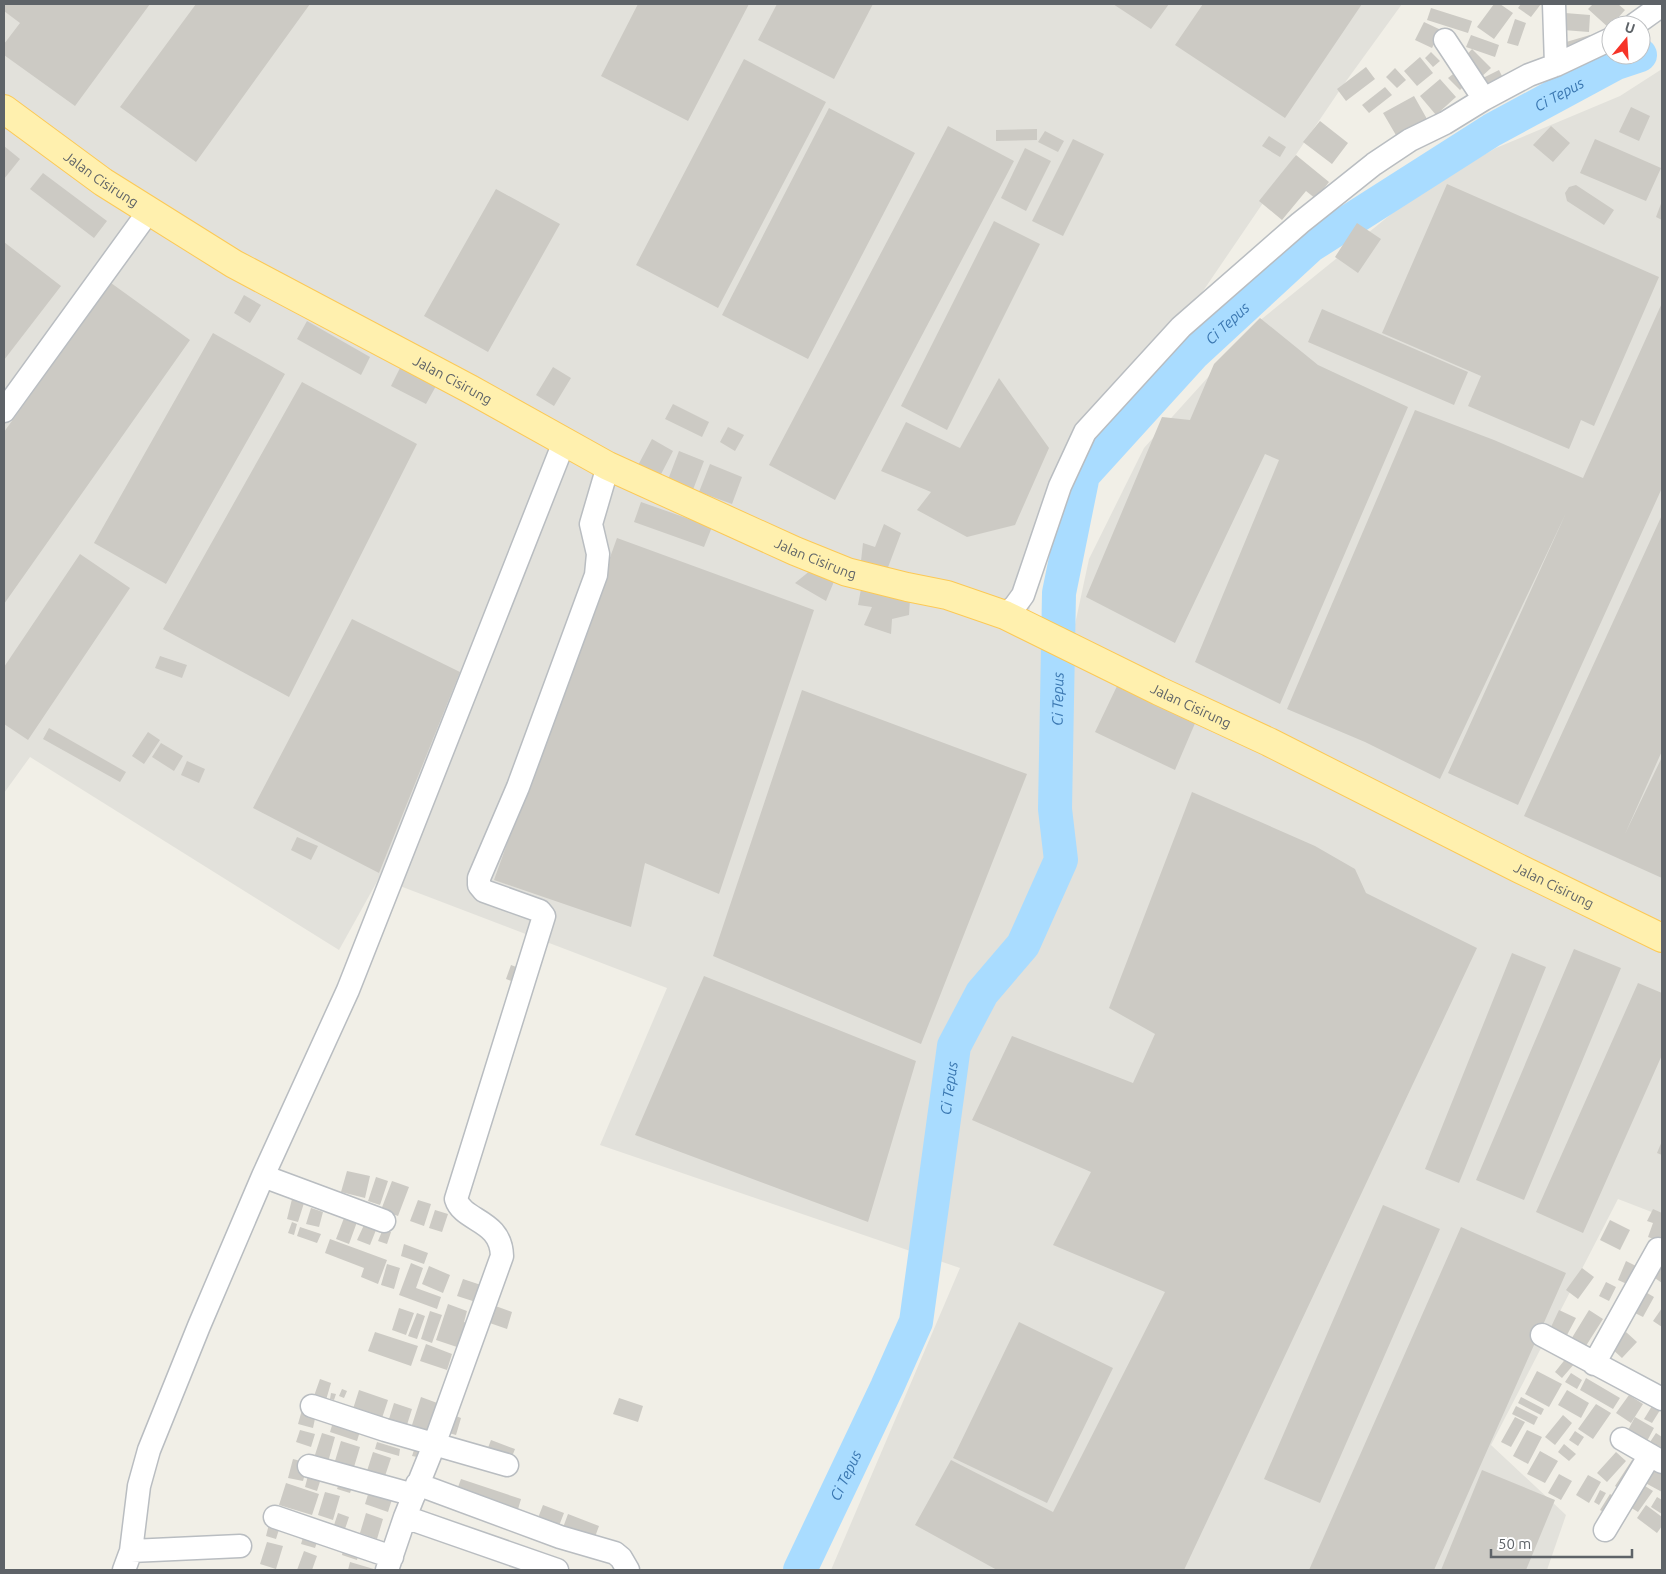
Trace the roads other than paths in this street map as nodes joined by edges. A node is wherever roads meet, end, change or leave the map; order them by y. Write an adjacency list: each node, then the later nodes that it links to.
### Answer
1 (1554, 4): 6 (street)
2 (1662, 5): 3 (street)
3 (1648, 15)
4 (1445, 40): 7 (street)
5 (1601, 44): 6 (street)
6 (1556, 65): 7 (street)
7 (1484, 99): 13 (street)
8 (4, 109): 9 (main road, Jalan Cisirung)
9 (149, 210): 10 (street); 11 (main road, Jalan Cisirung)
10 (4, 411)
11 (564, 442): 12 (main road, Jalan Cisirung); 15 (street)
12 (608, 466): 13 (main road, Jalan Cisirung); 23 (street)
13 (1016, 620): 14 (main road, Jalan Cisirung)
14 (1662, 938)
15 (263, 1176): 16 (street); 32 (street)
16 (384, 1221)
17 (1658, 1249): 19 (street)
18 (1542, 1335): 19 (street)
19 (1594, 1364): 20 (street)
20 (1662, 1399)
21 (312, 1406): 23 (street)
22 (1622, 1439): 24 (street)
23 (434, 1445): 25 (street); 27 (street)
24 (1656, 1458): 30 (street)
25 (506, 1465)
26 (309, 1466): 27 (street)
27 (415, 1490): 29 (street); 35 (street)
28 (275, 1517): 33 (street)
29 (405, 1517): 33 (street); 34 (street)
30 (1605, 1530)
31 (240, 1546): 32 (street)
32 (128, 1560)
33 (390, 1566)
34 (557, 1570)
35 (628, 1570)

